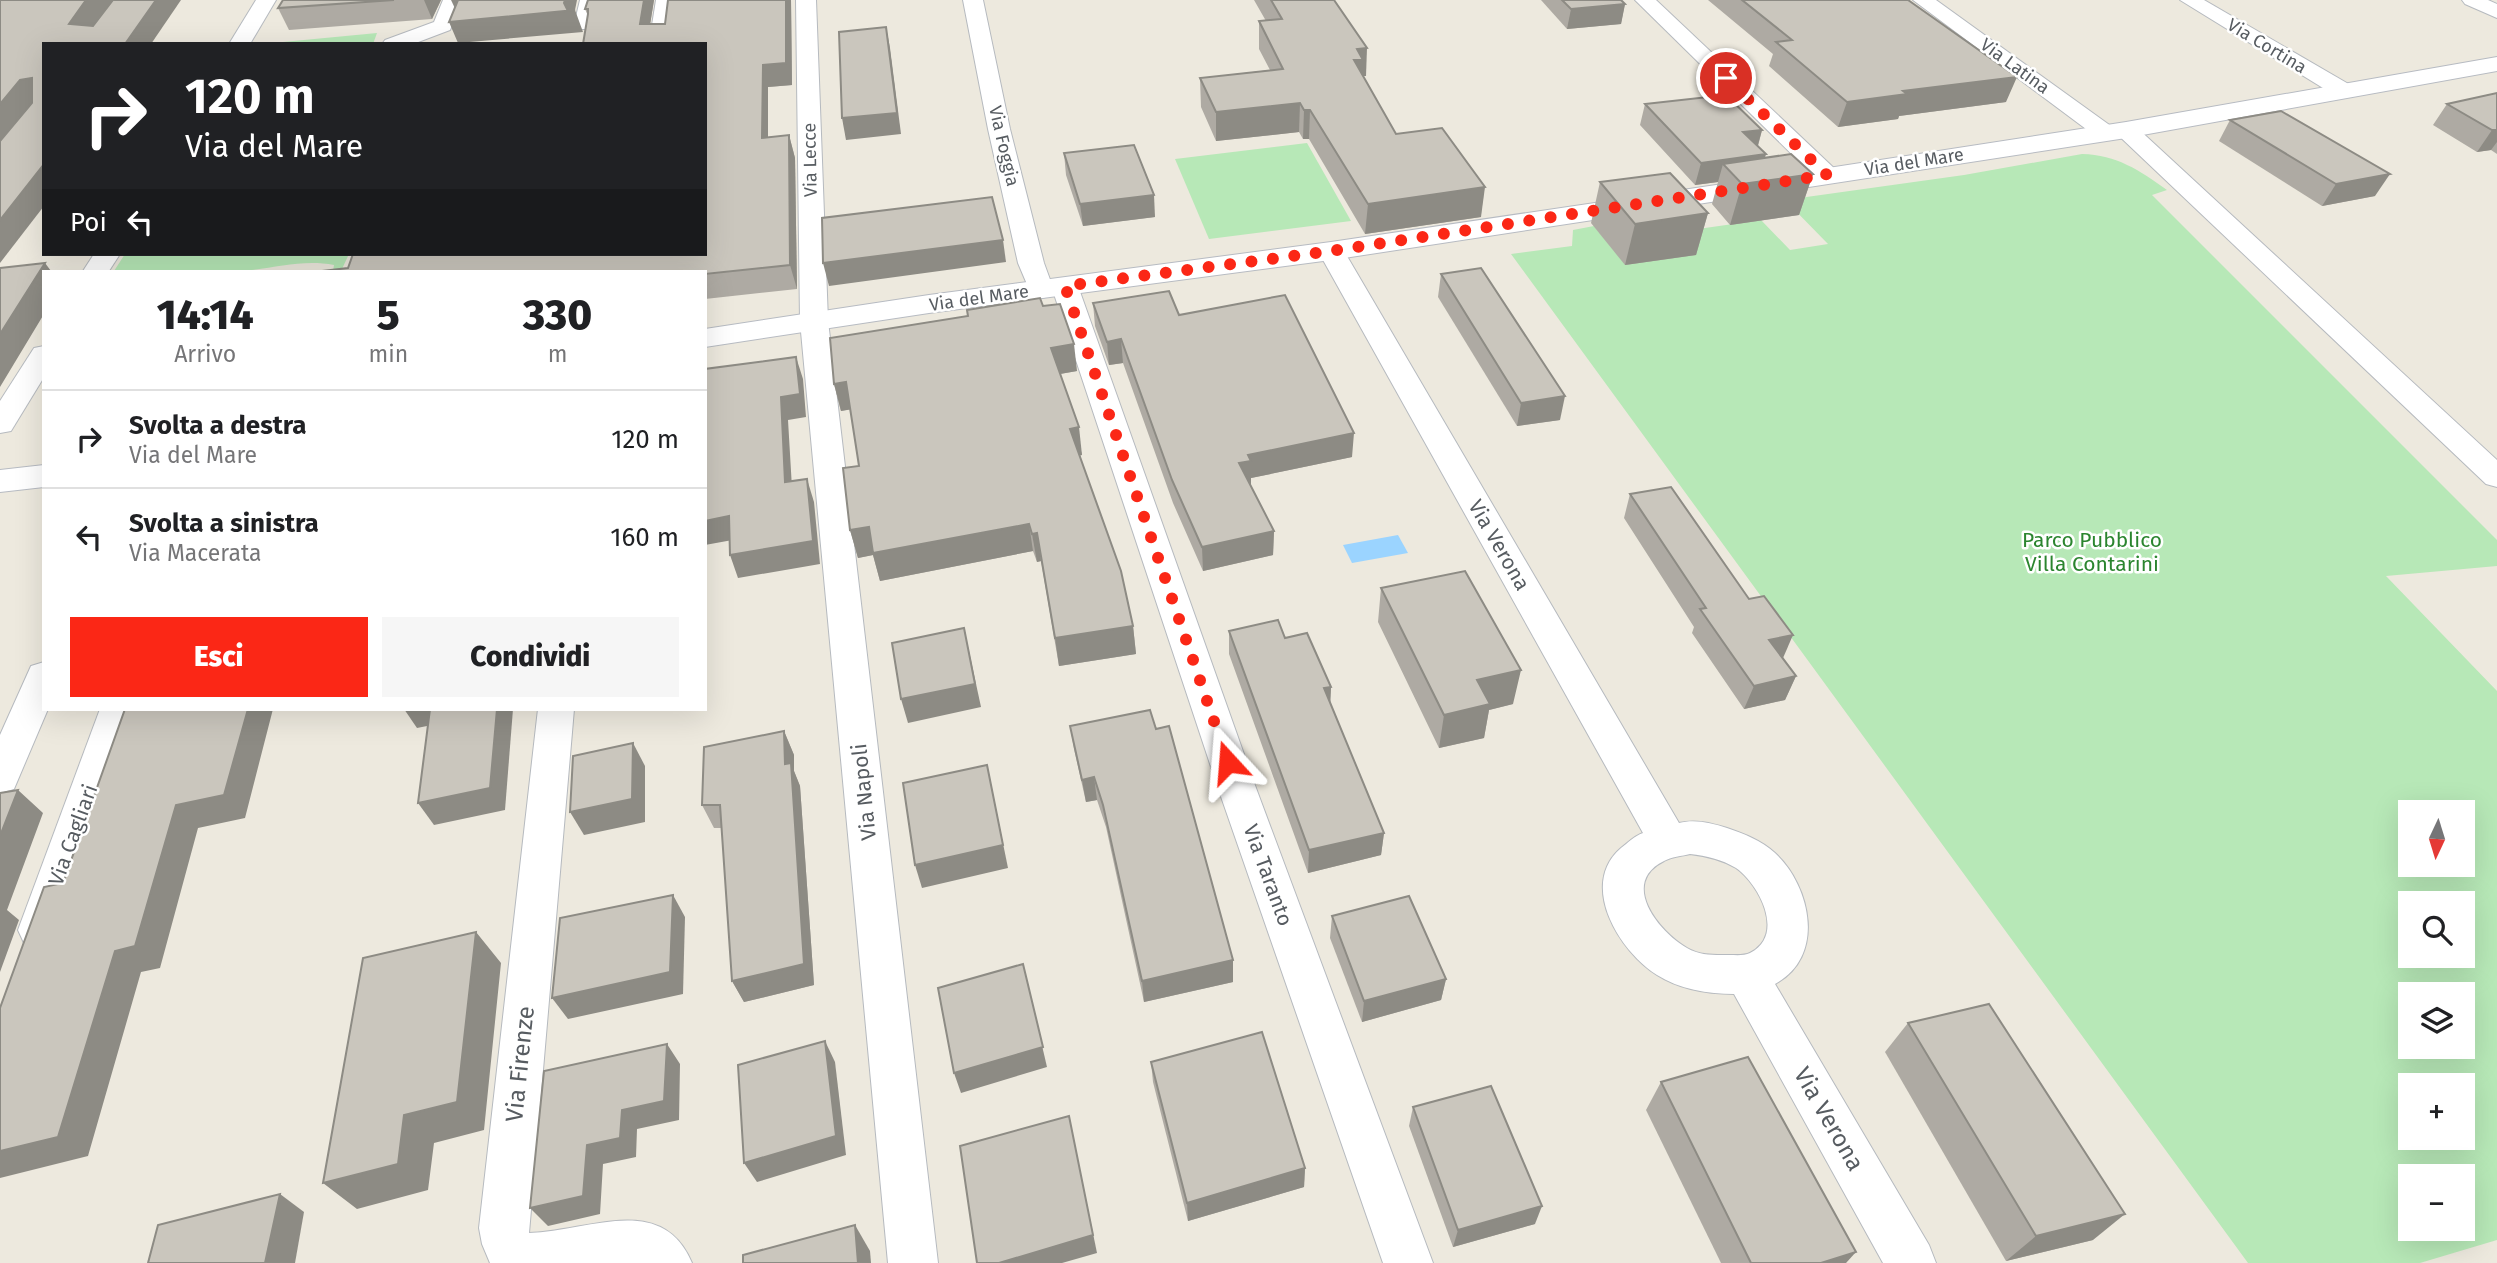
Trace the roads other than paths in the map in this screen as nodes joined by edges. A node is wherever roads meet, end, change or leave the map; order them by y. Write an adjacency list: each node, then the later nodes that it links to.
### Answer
1 (266, 0): 13 (street)
2 (453, 0): 14 (street)
3 (590, 0): 12 (street)
4 (666, 0): 15 (street)
5 (806, 0): 22 (street, Via Lecce)
6 (973, 0): 21 (street, Via Foggia)
7 (1646, 0): 19 (street)
8 (1923, 0): 18 (street, Via Latina)
9 (2190, 0): 17 (street, Via Cortina)
10 (2472, 0): 11 (street)
11 (2497, 12)
12 (584, 25)
13 (240, 42)
14 (398, 42)
15 (659, 42)
16 (2497, 64): 17 (main road, Via del Mare)
17 (2344, 91): 18 (main road, Via del Mare)
18 (2116, 131): 19 (main road, Via del Mare); 27 (street, Via Latina)
19 (1827, 175): 20 (main road, Via del Mare)
20 (1331, 251): 21 (main road, Via del Mare); 33 (street, Via Verona)
21 (1053, 288): 22 (main road, Via del Mare); 38 (street, Via Taranto)
22 (814, 321): 23 (main road, Via del Mare); 37 (street, Via Napoli)
23 (707, 338)
24 (42, 357): 25 (street)
25 (0, 424)
26 (42, 475): 28 (main road)
27 (2497, 477)
28 (0, 481)
29 (42, 681): 32 (street)
30 (117, 711): 34 (street, Via Cagliari)
31 (556, 711): 36 (street, Via Firenze)
32 (0, 778)
33 (1667, 839): 35 (street); 35 (street)
34 (27, 964)
35 (1746, 975): 39 (street, Via Verona)
36 (667, 1263)
37 (913, 1263)
38 (1408, 1263)
39 (1911, 1263)

